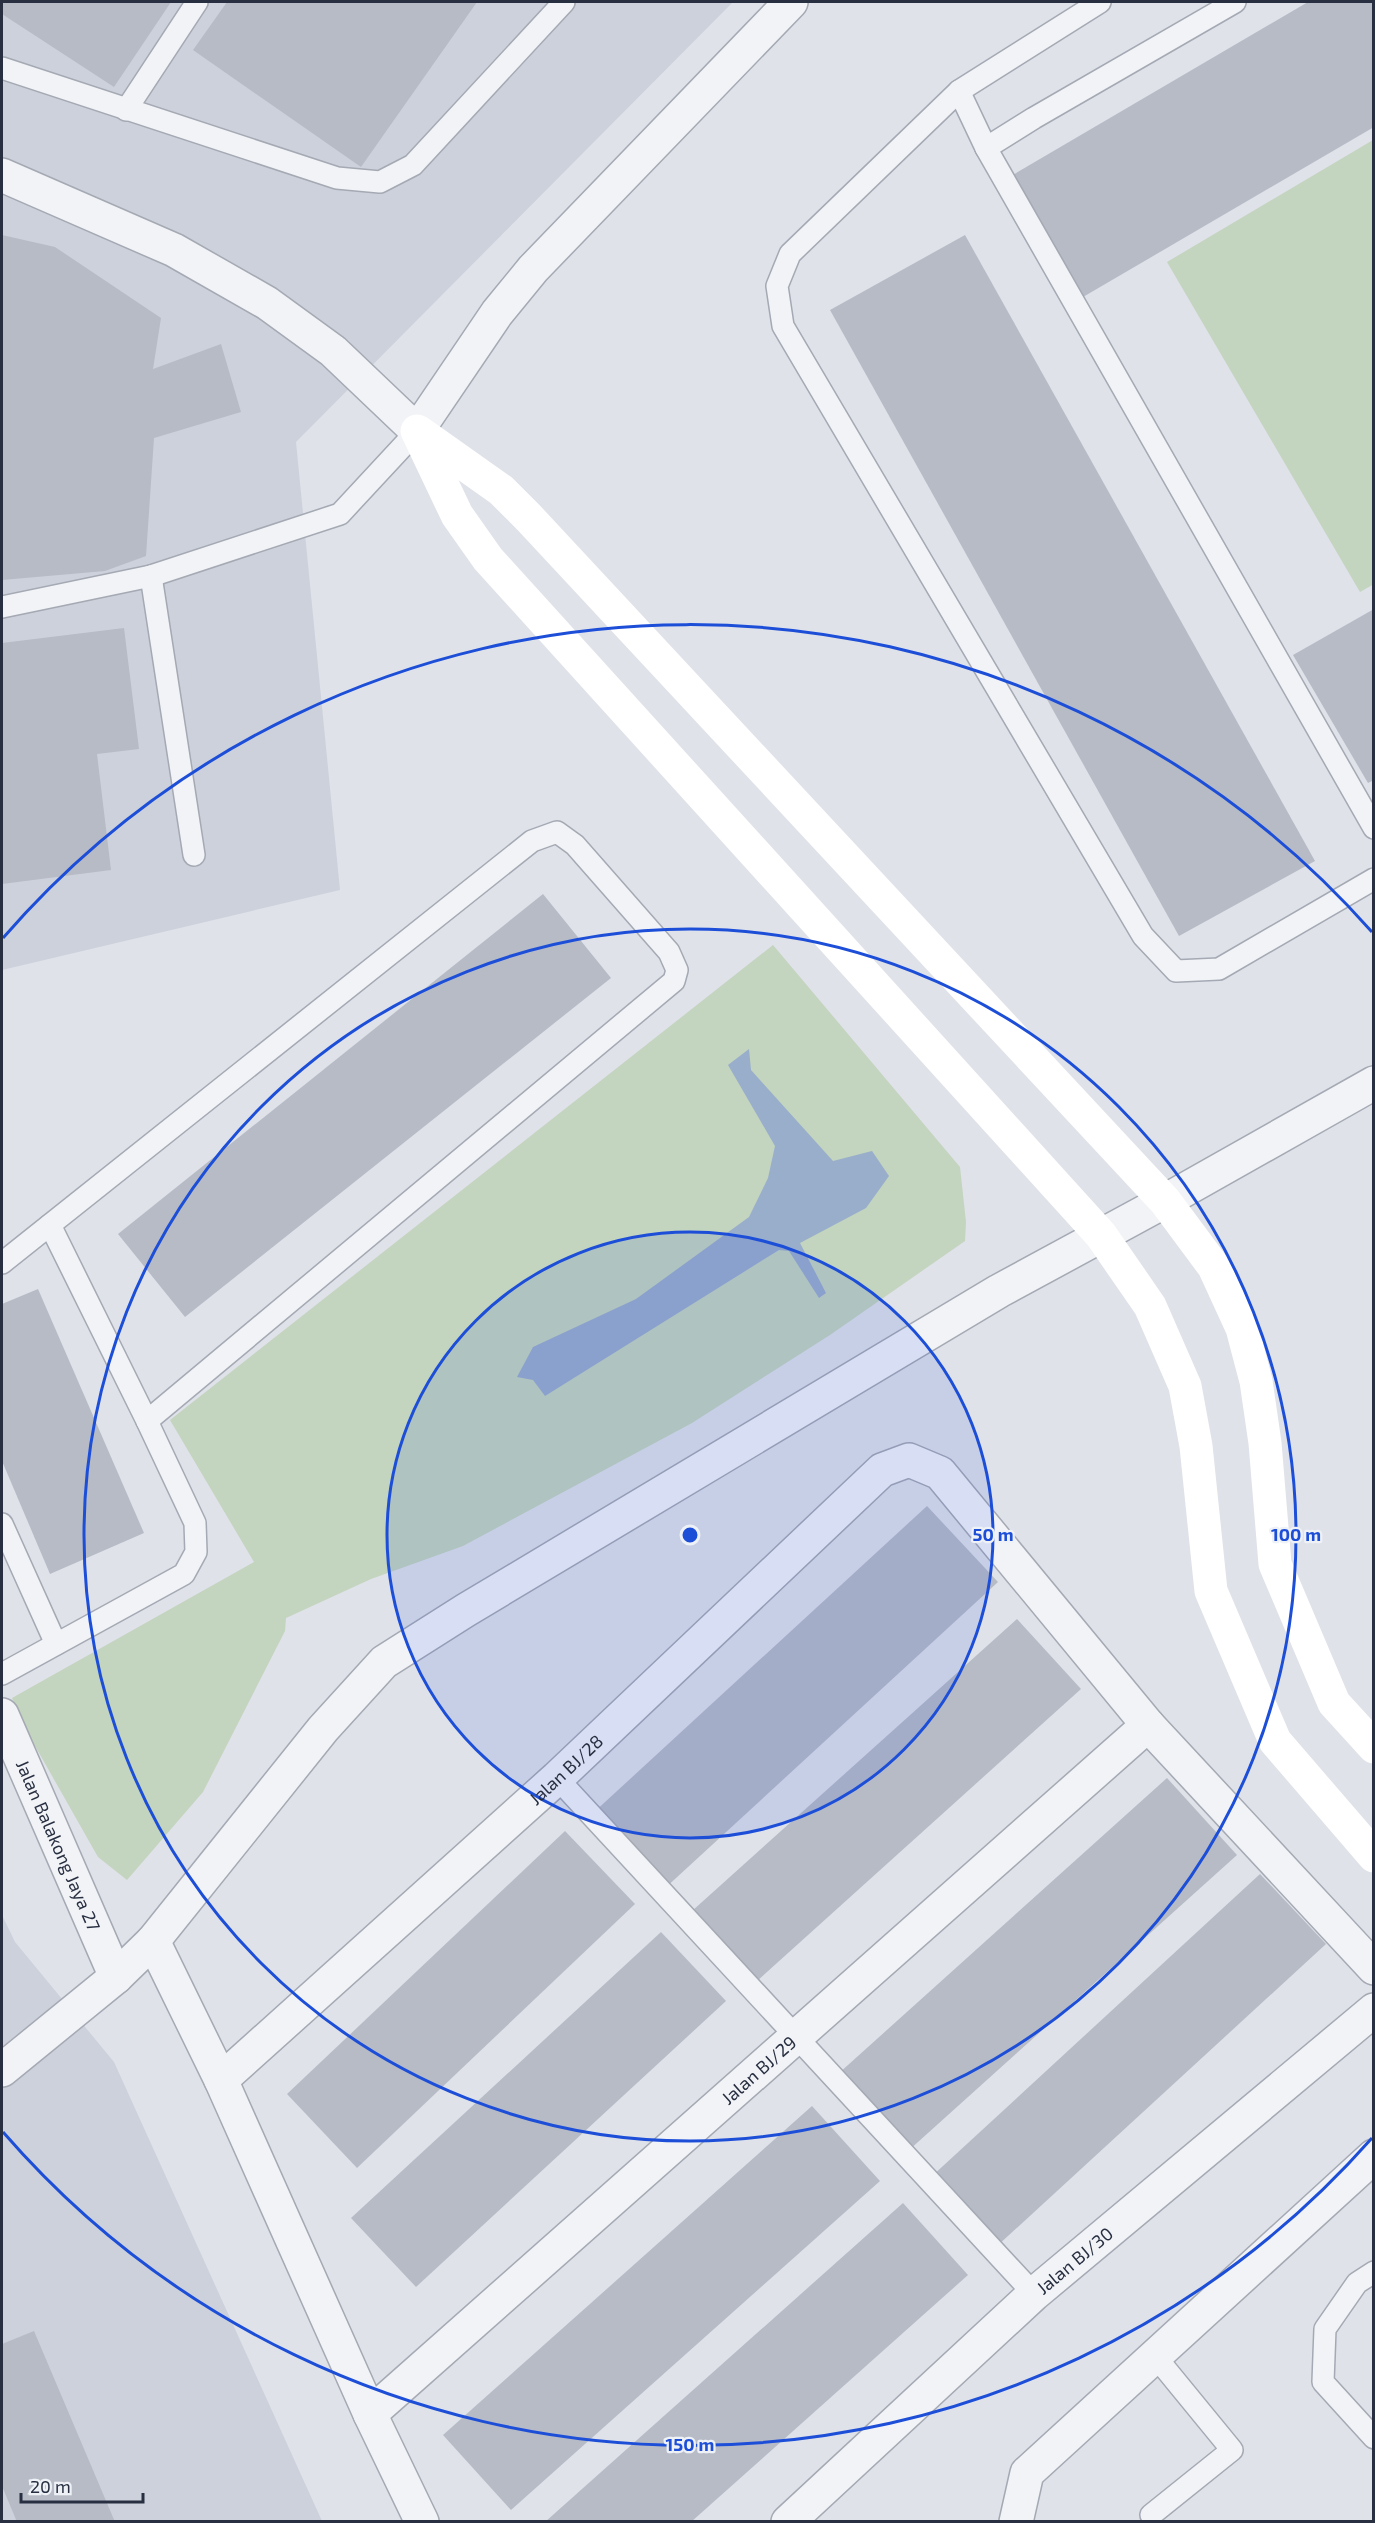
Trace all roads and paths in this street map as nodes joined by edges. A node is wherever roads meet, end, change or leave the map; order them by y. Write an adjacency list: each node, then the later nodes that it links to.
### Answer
1 (197, 2): 8 (lane)
2 (564, 2): 8 (lane)
3 (791, 2): 11 (street)
4 (1100, 2): 7 (lane)
5 (1235, 2): 9 (lane)
6 (2, 68): 8 (lane)
7 (958, 91): 9 (lane); 16 (lane)
8 (126, 111)
9 (986, 148): 14 (lane)
10 (2, 175): 11 (street)
11 (417, 431): 12 (lane); 18 (street); 20 (street)
12 (151, 576): 13 (lane); 15 (lane)
13 (2, 608)
14 (1374, 828)
15 (194, 855)
16 (1374, 879)
17 (1374, 1083): 18 (street)
18 (1165, 1201): 20 (street); 28 (street)
19 (50, 1225): 21 (lane); 22 (lane); 22 (lane)
20 (1101, 1235): 30 (street); 31 (street)
21 (2, 1263)
22 (147, 1421): 24 (lane)
23 (2, 1524): 24 (lane)
24 (56, 1644): 25 (lane)
25 (2, 1674)
26 (2, 1715): 33 (street, Jalan Balakong Jaya 27)
27 (1148, 1725): 29 (street, Jalan BJ/28); 32 (street); 35 (street, Jalan BJ/29)
28 (1374, 1747)
29 (557, 1778): 35 (lane); 37 (street, Jalan BJ/28)
30 (1374, 1856)
31 (153, 1941): 33 (street); 37 (street)
32 (1374, 1968)
33 (116, 1977): 36 (street)
34 (1374, 2010): 40 (street, Jalan BJ/30)
35 (796, 2037): 40 (lane); 42 (street, Jalan BJ/29)
36 (2, 2070)
37 (221, 2080): 42 (street)
38 (1374, 2156): 41 (street)
39 (1374, 2272): 43 (lane)
40 (1034, 2294): 46 (street, Jalan BJ/30)
41 (1155, 2356): 44 (lane); 47 (street)
42 (370, 2414): 45 (street)
43 (1374, 2438)
44 (1151, 2515)
45 (422, 2522)
46 (788, 2522)
47 (1016, 2522)

